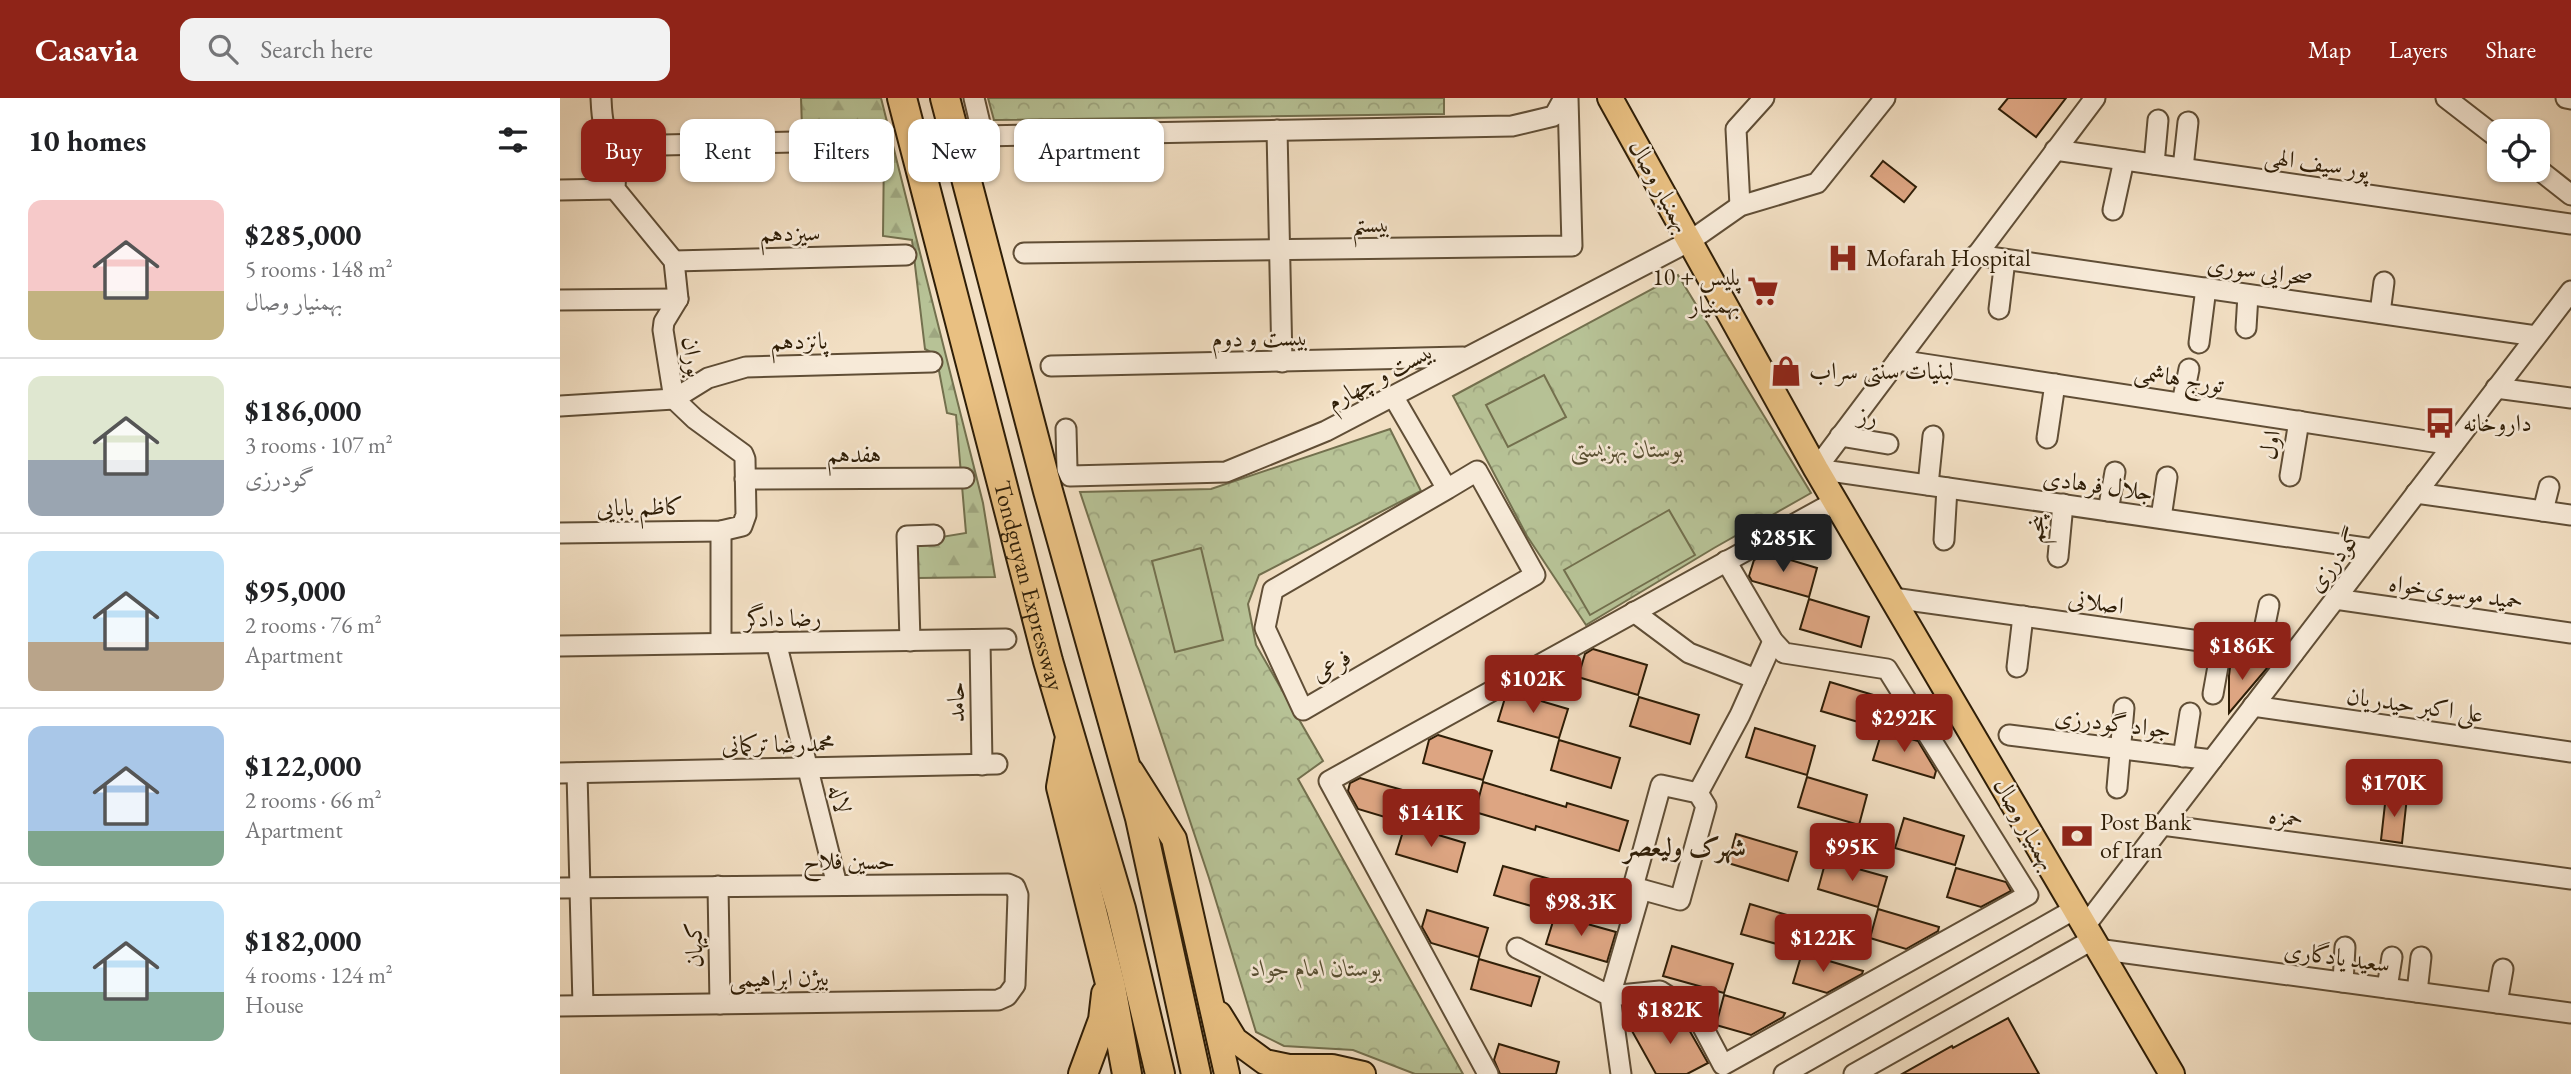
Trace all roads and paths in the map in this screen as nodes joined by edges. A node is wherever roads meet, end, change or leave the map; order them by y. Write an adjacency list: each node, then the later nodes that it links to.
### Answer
1 (601, 98): 11 (street)
2 (902, 98): 113 (highway, Tondguyan Expressway)
3 (945, 98): 117 (highway, Tondguyan Expressway)
4 (974, 98): 14 (street)
5 (1566, 98): 14 (street); 31 (street, بیستم)
6 (1610, 98): 30 (main road, بهمنیار وصال)
7 (1764, 98): 27 (street)
8 (1885, 98): 27 (street, بیست و چهارم)
9 (2095, 98): 18 (street)
10 (2446, 98): 15 (street)
11 (603, 119)
12 (2158, 120): 20 (street)
13 (2188, 122): 21 (street)
14 (1277, 130): 31 (street)
15 (2487, 130)
16 (789, 143): 17 (street)
17 (666, 145)
18 (2055, 150): 19 (street, پور سیف الهی); 34 (street)
19 (2124, 160): 20 (street, پور سیف الهی); 28 (street)
20 (2154, 164): 21 (street, پور سیف الهی)
21 (2183, 168): 29 (street, پور سیف الهی)
22 (2550, 178): 26 (street)
23 (615, 182): 24 (street)
24 (615, 189): 25 (street); 36 (street)
25 (560, 190)
26 (2571, 195)
27 (1740, 206): 30 (street, بیست و چهارم)
28 (2113, 209)
29 (2571, 224)
30 (1690, 241): 48 (street, بیست و چهارم); 68 (main road, بهمنیار وصال)
31 (1280, 250): 32 (street, بیستم); 51 (street)
32 (1024, 253)
33 (906, 255): 36 (street, سیزدهم)
34 (1976, 255): 35 (street, صحرایی سوری); 49 (street)
35 (2005, 260): 38 (street, صحرایی سوری); 43 (street)
36 (674, 261): 41 (street)
37 (2384, 282): 44 (street)
38 (2206, 288): 40 (street, صحرایی سوری); 47 (street)
39 (2571, 290): 46 (street, گودرزی)
40 (2248, 295): 44 (street, صحرایی سوری); 45 (street)
41 (678, 299): 42 (street); 58 (street, بوران)
42 (560, 300)
43 (1999, 309)
44 (2380, 313): 46 (street, صحرایی سوری)
45 (2246, 328)
46 (2536, 336): 55 (street, گودرزی)
47 (2199, 343)
48 (1469, 357): 51 (street, بیست و دوم); 56 (street, بیست و چهارم)
49 (1898, 360): 54 (street, تورج هاشمی); 63 (street)
50 (932, 362): 58 (street, پانزدهم)
51 (1282, 362): 52 (street, بیست و دوم)
52 (1051, 366)
53 (2189, 369): 59 (street)
54 (2055, 384): 59 (street, تورج هاشمی); 65 (street)
55 (2497, 388): 57 (street); 67 (street, گودرزی)
56 (1393, 396): 62 (street, بیست و چهارم); 76 (street)
57 (2571, 398)
58 (674, 399): 60 (street); 73 (street, بوران)
59 (2182, 403): 61 (street, تورج هاشمی)
60 (560, 406)
61 (2299, 421): 67 (street, تورج هاشمی); 70 (street, اول)
62 (1066, 429)
63 (1840, 436): 66 (street, رز); 68 (street)
64 (1933, 436): 74 (street)
65 (2047, 438)
66 (1888, 444)
67 (2453, 445): 77 (street, گودرزی)
68 (1816, 469): 74 (street, جلال فرهادی); 78 (main road, بهمنیار وصال)
69 (2115, 472): 80 (street)
70 (2290, 476)
71 (2167, 477): 83 (street)
72 (964, 478): 73 (street, هفدهم)
73 (745, 479): 84 (street, بوران)
74 (1937, 486): 79 (street, جلال فرهادی); 87 (street)
75 (2549, 487): 81 (street)
76 (1447, 488): 76 (street, فرعی)
77 (2416, 493): 81 (street); 88 (street, گودرزی)
78 (1836, 501): 90 (street); 91 (main road, بهمنیار وصال)
79 (2063, 504): 80 (street, جلال فرهادی); 89 (street, پنجم)
80 (2108, 511): 83 (street, جلال فرهادی)
81 (2543, 511): 82 (street)
82 (2571, 515)
83 (2161, 518): 88 (street, جلال فرهادی)
84 (721, 531): 85 (street, کاظم بابایی); 102 (street)
85 (560, 533)
86 (934, 535): 99 (street)
87 (1944, 540)
88 (2373, 549): 92 (street, گودرزی)
89 (2058, 557)
90 (1726, 561): 94 (street); 100 (street)
91 (1892, 598): 95 (street, اصلانی); 132 (main road, بهمنیار وصال)
92 (2335, 599): 96 (street, حمید موسوی‌خواه); 106 (street, گودرزی)
93 (2269, 605): 105 (street)
94 (1634, 612): 108 (street); 158 (street)
95 (2023, 616): 103 (street, اصلانی); 107 (street)
96 (2571, 633)
97 (1006, 639): 98 (street, رضا دادگر)
98 (980, 640): 99 (street, رضا دادگر); 120 (street, حامد)
99 (910, 641): 101 (street, رضا دادگر)
100 (1773, 641): 108 (street); 142 (street)
101 (776, 642): 102 (street, رضا دادگر); 121 (street, لاله)
102 (721, 643): 104 (street, رضا دادگر)
103 (2222, 644): 105 (street, اصلانی); 109 (street)
104 (560, 646)
105 (2260, 649): 106 (street, اصلانی)
106 (2293, 654): 110 (street, گودرزی)
107 (2017, 667)
108 (1756, 680): 124 (street)
109 (2213, 694)
110 (2253, 706): 116 (street, علی اکبر حیدریان); 119 (street, گودرزی)
111 (2124, 708): 115 (street)
112 (2190, 713): 118 (street)
113 (1070, 735): 133 (highway); 154 (highway, Tondguyan Expressway)
114 (2009, 735): 115 (street, جواد گودرزی)
115 (2119, 749): 118 (street, جواد گودرزی); 123 (street)
116 (2571, 752)
117 (1121, 754): 145 (main road); 155 (highway, Tondguyan Expressway)
118 (2183, 757): 119 (street, جواد گودرزی)
119 (2212, 760): 125 (street, گودرزی)
120 (990, 764): 121 (street, محمدرضا ترکمانی)
121 (807, 768): 122 (street, محمدرضا ترکمانی); 127 (street, لاله)
122 (568, 773): 130 (street)
123 (2117, 788)
124 (1698, 793): 131 (street); 131 (street)
125 (2162, 825): 126 (street, حمزه); 132 (street, گودرزی)
126 (2571, 879)
127 (838, 885): 128 (street, حسین فلاح); 143 (street, حسین فلاح)
128 (718, 886): 130 (street, حسین فلاح); 144 (street, کیهان)
129 (560, 888): 130 (street, حسین فلاح)
130 (580, 888): 147 (street)
131 (1641, 889): 142 (street)
132 (2087, 931): 139 (street, سعید یادگاری); 150 (street); 151 (street); 161 (main road, بهمنیار وصال)
133 (1099, 939): 152 (highway); 153 (highway)
134 (2345, 947): 139 (street)
135 (1517, 948): 142 (street)
136 (2392, 957): 140 (street)
137 (2421, 957): 141 (street)
138 (2503, 969): 146 (street)
139 (2343, 982): 140 (street, سعید یادگاری)
140 (2387, 988): 141 (street, سعید یادگاری)
141 (2417, 992): 146 (street, سعید یادگاری)
142 (1610, 996): 159 (street)
143 (999, 1000): 144 (street, بیژن ابراهیمی)
144 (720, 1003): 147 (street, بیژن ابراهیمی)
145 (1212, 1003): 156 (main road); 157 (main road)
146 (2497, 1003): 149 (street, سعید یادگاری)
147 (583, 1005): 148 (street, بیژن ابراهیمی)
148 (560, 1006)
149 (2571, 1013)
150 (1846, 1039): 151 (street); 160 (street)
151 (1859, 1072)
152 (1083, 1074)
153 (1127, 1074)
154 (1160, 1074)
155 (1196, 1074)
156 (1227, 1074)
157 (1363, 1074)
158 (1488, 1074)
159 (1621, 1074)
160 (1784, 1074)
161 (2172, 1074)

